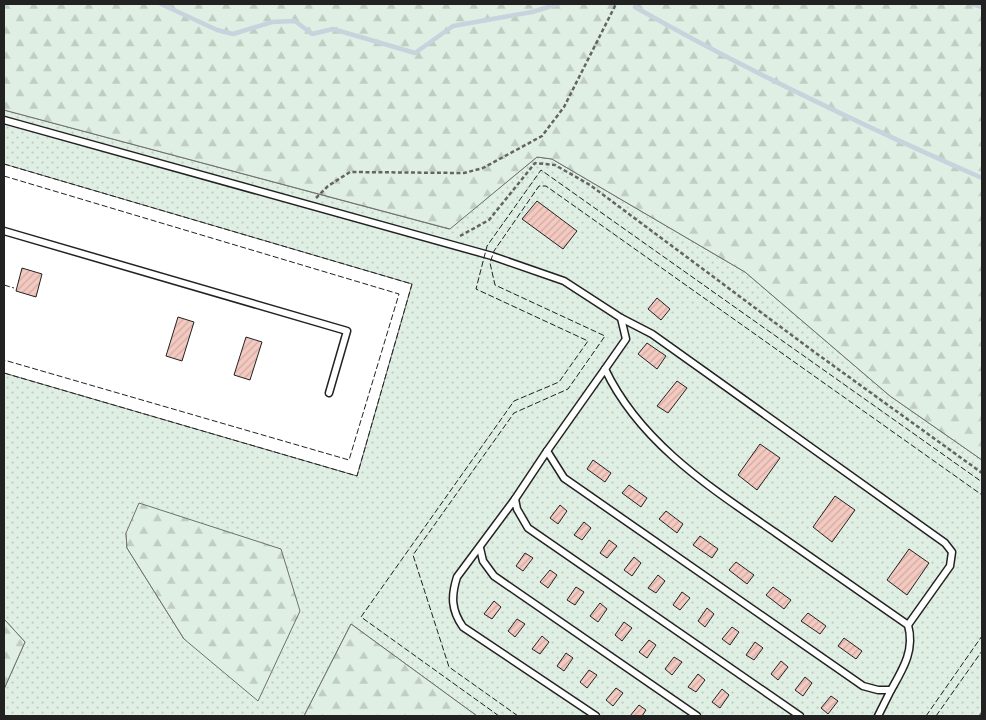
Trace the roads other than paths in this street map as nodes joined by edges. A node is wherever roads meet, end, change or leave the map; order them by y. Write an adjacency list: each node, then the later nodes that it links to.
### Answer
1 (4, 120): 3 (lane)
2 (4, 231): 5 (lane)
3 (621, 318): 4 (lane); 9 (lane)
4 (605, 369): 6 (lane); 9 (lane)
5 (329, 393)
6 (547, 451): 7 (lane); 10 (lane)
7 (515, 499): 8 (lane); 13 (lane)
8 (480, 548): 11 (lane); 12 (lane)
9 (908, 625): 10 (lane)
10 (891, 690): 14 (lane)
11 (596, 716)
12 (697, 716)
13 (800, 716)
14 (878, 716)

